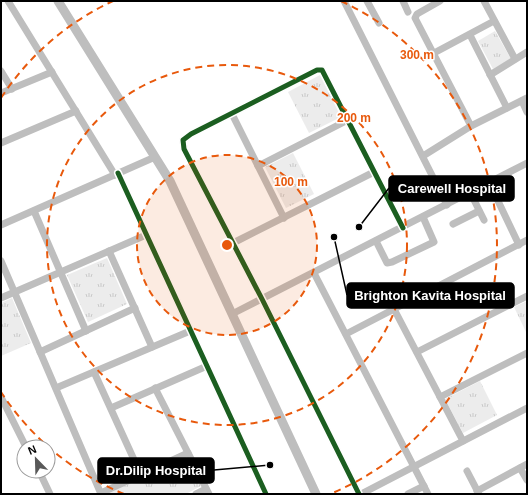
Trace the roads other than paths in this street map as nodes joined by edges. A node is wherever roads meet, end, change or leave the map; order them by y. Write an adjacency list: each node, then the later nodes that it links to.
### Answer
1 (8, 1): 16 (street)
2 (58, 1): 29 (street)
3 (344, 1): 28 (street)
4 (367, 1): 10 (street)
5 (403, 1): 8 (street)
6 (440, 1): 13 (street)
7 (484, 1): 9 (street)
8 (408, 12)
9 (494, 21): 11 (street); 14 (street)
10 (379, 23)
11 (470, 35): 13 (street); 17 (street)
12 (527, 52): 14 (street)
13 (434, 53): 26 (street)
14 (515, 59): 17 (street)
15 (1, 71): 18 (street)
16 (52, 72): 18 (street); 22 (street)
17 (490, 74): 21 (street)
18 (12, 88): 19 (street)
19 (1, 93)
20 (524, 99): 21 (street); 23 (street)
21 (507, 108): 26 (street)
22 (76, 111): 27 (street); 33 (street)
23 (527, 112)
24 (232, 114): 25 (street); 31 (street); 48 (street)
25 (348, 120): 31 (street); 32 (street)
26 (471, 126): 28 (street)
27 (1, 143)
28 (423, 156): 36 (street)
29 (155, 157): 33 (street); 59 (street)
30 (527, 163): 34 (street)
31 (258, 166): 40 (street)
32 (374, 172): 40 (street); 44 (street)
33 (116, 174): 37 (street); 45 (street)
34 (488, 182): 35 (street); 47 (street)
35 (470, 192): 36 (street); 38 (street)
36 (447, 205): 39 (street)
37 (34, 211): 43 (street); 51 (street)
38 (479, 211): 41 (street); 42 (street)
39 (423, 217): 44 (street); 46 (street)
40 (284, 218): 48 (street)
41 (484, 220)
42 (453, 224)
43 (1, 225)
44 (403, 228): 46 (street)
45 (146, 235): 49 (street); 60 (street)
46 (376, 241): 52 (street)
47 (525, 242): 58 (street)
48 (233, 243): 56 (street)
49 (109, 251): 51 (street); 57 (street)
50 (1, 261): 53 (street)
51 (60, 272): 53 (street); 61 (street)
52 (314, 273): 56 (street); 62 (street)
53 (14, 292): 55 (street); 64 (street)
54 (527, 296): 65 (street)
55 (1, 298)
56 (262, 299): 59 (street); 92 (street)
57 (135, 308): 61 (street); 63 (street)
58 (394, 309): 62 (street); 65 (street)
59 (232, 314): 91 (street)
60 (190, 330): 63 (street); 67 (street)
61 (86, 331): 64 (street)
62 (346, 334): 78 (street)
63 (152, 347): 68 (street)
64 (40, 352): 69 (street)
65 (416, 352): 72 (street)
66 (527, 352): 72 (street)
67 (206, 366): 70 (street); 90 (street)
68 (94, 372): 69 (street); 73 (street)
69 (56, 388): 88 (street)
70 (155, 388): 73 (street); 77 (street)
71 (1, 397): 75 (street)
72 (440, 397): 76 (street)
73 (111, 408): 81 (street)
74 (527, 408): 76 (street)
75 (22, 439)
76 (463, 441): 78 (street)
77 (188, 453): 81 (street); 85 (street)
78 (414, 466): 84 (street); 92 (street)
79 (524, 466): 83 (street); 86 (street)
80 (467, 472): 86 (street)
81 (141, 475): 88 (street)
82 (43, 479): 87 (street)
83 (527, 480)
84 (424, 486): 93 (street); 94 (street)
85 (208, 491): 89 (street)
86 (478, 492)
87 (50, 494)
88 (101, 494)
89 (196, 494)
90 (266, 494)
91 (316, 494)
92 (360, 494)
93 (408, 494)
94 (428, 494)

